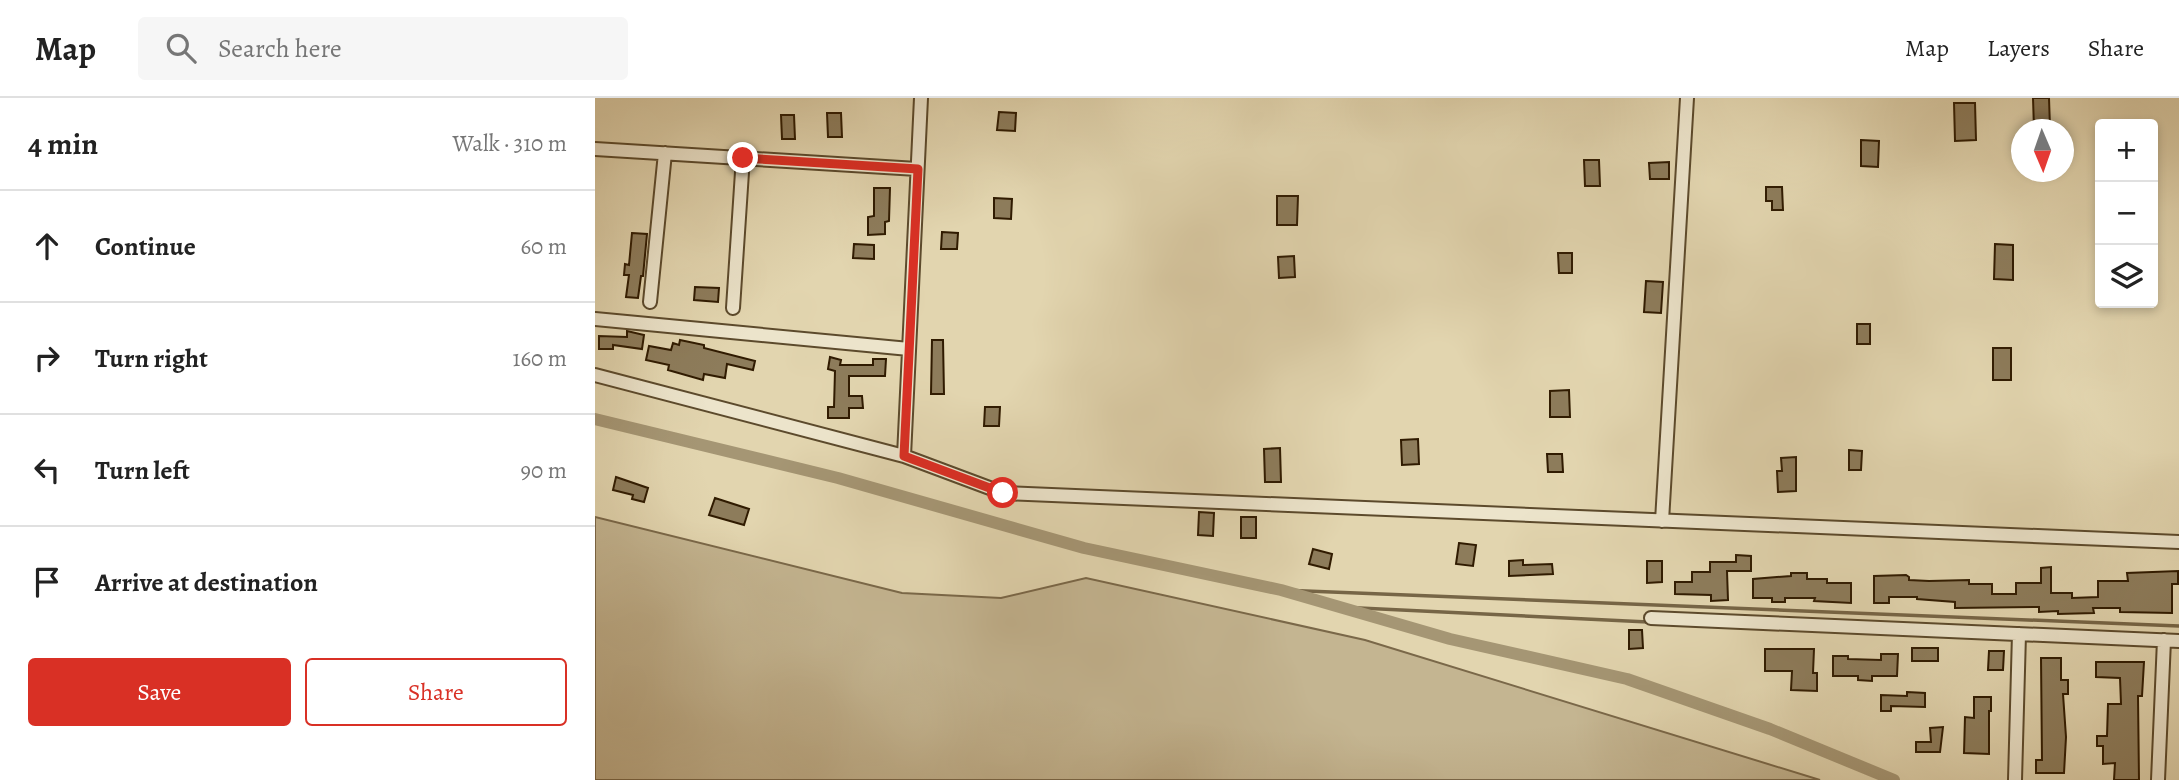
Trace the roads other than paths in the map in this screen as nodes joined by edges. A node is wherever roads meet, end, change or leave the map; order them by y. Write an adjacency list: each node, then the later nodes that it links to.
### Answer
1 (921, 98): 6 (street)
2 (1687, 98): 13 (street)
3 (595, 149): 4 (street)
4 (665, 153): 5 (street); 7 (street)
5 (743, 158): 6 (street); 8 (street)
6 (918, 169): 10 (street)
7 (650, 302)
8 (733, 308)
9 (595, 319): 10 (street)
10 (909, 349): 12 (street)
11 (595, 375): 12 (street)
12 (904, 456): 13 (street)
13 (1662, 521): 14 (street)
14 (2179, 542)
15 (1651, 618): 16 (street)
16 (2019, 634): 17 (street); 19 (street)
17 (2164, 640): 18 (street); 20 (street)
18 (2179, 641)
19 (2015, 780)
20 (2158, 780)

